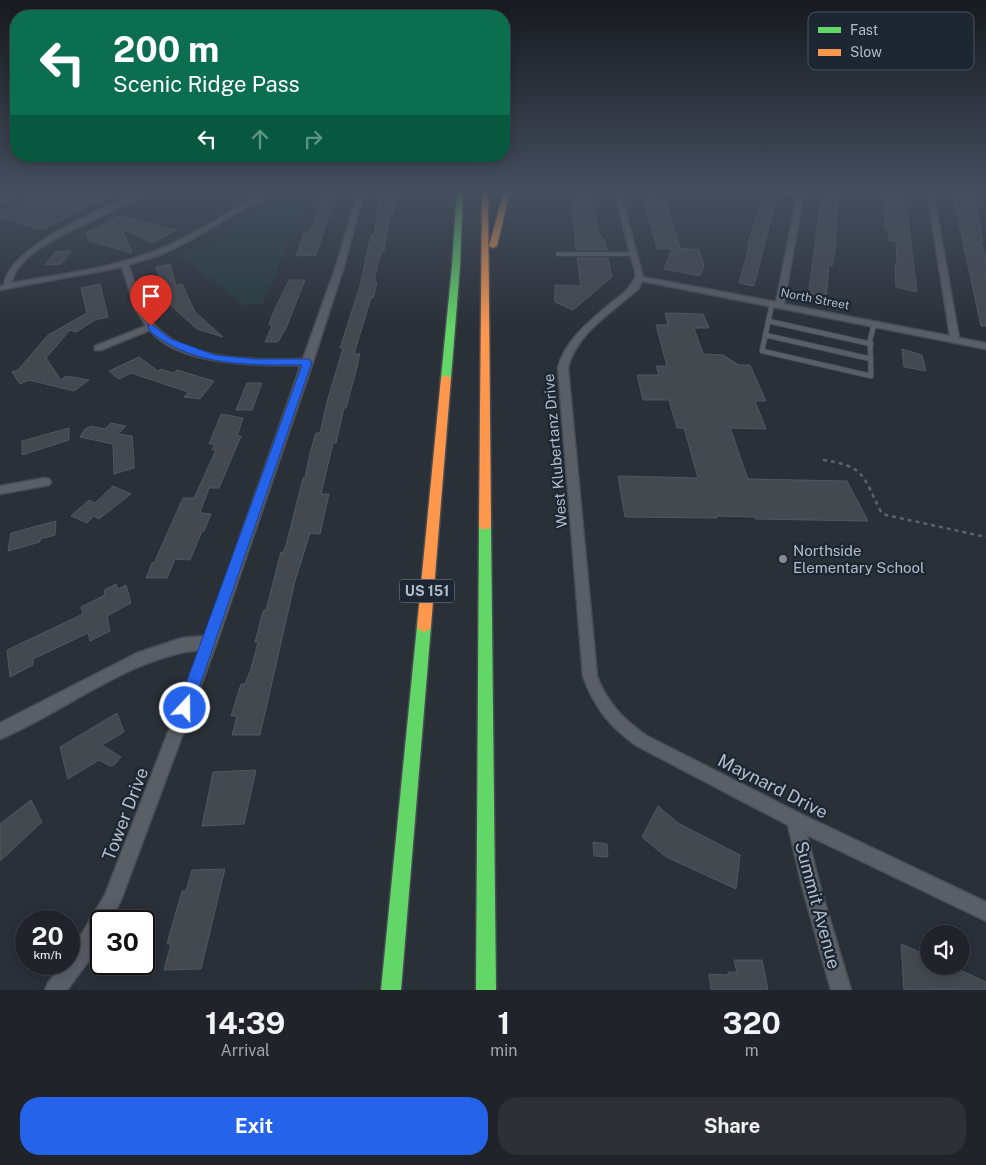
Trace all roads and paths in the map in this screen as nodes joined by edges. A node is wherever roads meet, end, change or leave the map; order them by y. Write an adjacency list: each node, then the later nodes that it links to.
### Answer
1 (54, 237): 14 (street)
2 (193, 237): 12 (street)
3 (348, 237): 27 (street, Tower Drive)
4 (458, 237): 28 (highway, US 151)
5 (485, 237): 22 (highway)
6 (494, 237): 22 (highway)
7 (630, 237): 11 (street)
8 (790, 237): 16 (street)
9 (938, 237): 21 (street)
10 (558, 254): 11 (lane)
11 (635, 254): 13 (street)
12 (124, 264): 14 (street); 19 (street)
13 (639, 278): 16 (street, North Street); 34 (street, West Klubertanz Drive)
14 (4, 288)
15 (441, 298): 28 (highway)
16 (776, 304): 17 (lane); 18 (street, North Street)
17 (768, 321): 20 (lane); 23 (lane)
18 (874, 324): 21 (street, North Street); 23 (lane)
19 (151, 326): 25 (street); 27 (street)
20 (765, 335): 26 (lane); 26 (lane)
21 (955, 340): 24 (street, North Street)
22 (486, 341): 40 (highway)
23 (871, 344): 26 (lane)
24 (986, 346)
25 (98, 348)
26 (871, 359)
27 (308, 362): 33 (street, Tower Drive)
28 (440, 442): 39 (highway, US 151)
29 (822, 460): 32 (path)
30 (45, 482): 31 (street)
31 (0, 490)
32 (986, 537)
33 (210, 642): 35 (street); 38 (street, Tower Drive)
34 (588, 652): 36 (street, Maynard Drive)
35 (0, 732)
36 (795, 820): 37 (street, Maynard Drive); 41 (street, Summit Avenue)
37 (986, 912)
38 (55, 990)
39 (391, 990)
40 (486, 990)
41 (841, 990)

